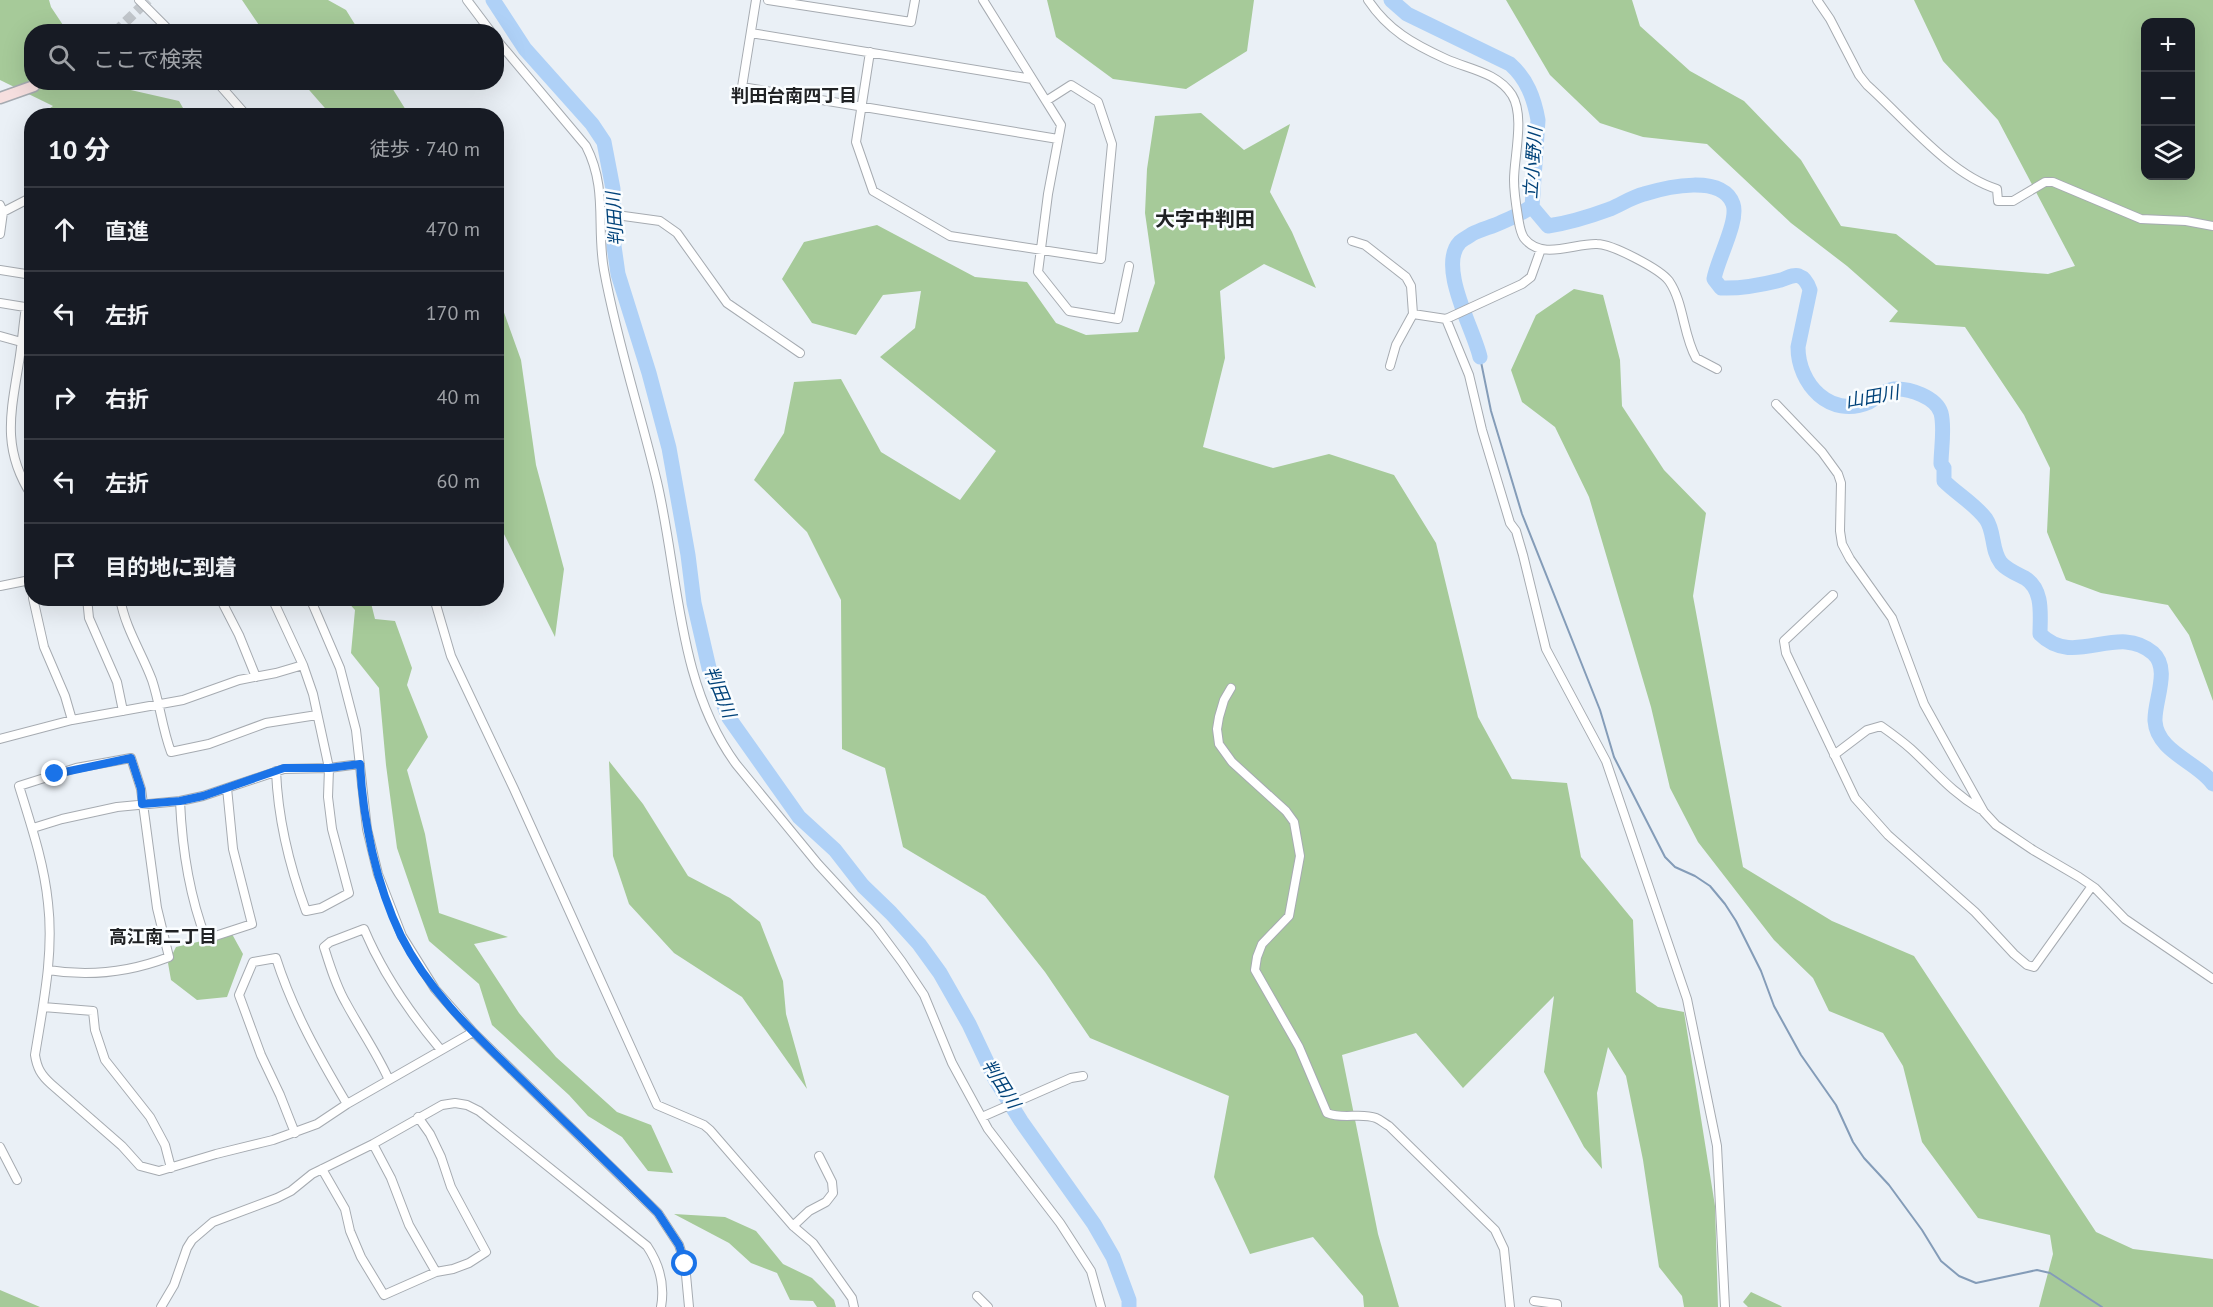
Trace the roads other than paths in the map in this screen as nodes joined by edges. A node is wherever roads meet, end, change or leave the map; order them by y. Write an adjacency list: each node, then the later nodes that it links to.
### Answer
1 (139, 0): 9 (street)
2 (467, 0): 10 (street)
3 (756, 0): 11 (street)
4 (768, 0): 5 (street)
5 (915, 0)
6 (983, 0): 14 (street)
7 (1368, 0): 28 (street)
8 (1817, 0): 25 (street)
9 (163, 24)
10 (484, 24)
11 (751, 33): 13 (street); 19 (street)
12 (504, 49): 24 (street)
13 (870, 52): 14 (street); 19 (street)
14 (1032, 79): 18 (street)
15 (24, 90): 17 (street)
16 (224, 90): 20 (street)
17 (0, 98)
18 (1046, 101): 21 (street); 29 (street)
19 (861, 106): 21 (street); 29 (street)
20 (240, 108)
21 (1058, 139): 29 (street)
22 (24, 200): 23 (street)
23 (2, 208): 26 (street)
24 (604, 213): 40 (street); 81 (street)
25 (2213, 226)
26 (0, 234)
27 (1352, 241): 35 (street)
28 (1541, 249): 36 (street); 42 (street)
29 (1041, 250): 30 (street)
30 (1129, 266)
31 (0, 270): 32 (street)
32 (24, 274)
33 (0, 303): 34 (street)
34 (24, 307)
35 (1413, 314): 36 (street); 41 (street)
36 (1446, 319): 102 (street)
37 (24, 333): 39 (street)
38 (0, 336): 39 (street)
39 (22, 343): 44 (street)
40 (800, 353)
41 (1390, 366)
42 (1717, 369)
43 (1776, 404): 70 (street)
44 (24, 482)
45 (24, 581): 46 (street)
46 (0, 586)
47 (1833, 595): 63 (street)
48 (35, 606): 61 (street)
49 (88, 606): 59 (street)
50 (122, 606): 58 (street)
51 (224, 606): 56 (street)
52 (277, 606): 55 (street)
53 (313, 606): 64 (street)
54 (436, 606): 90 (street)
55 (303, 664): 56 (street); 60 (street)
56 (256, 677): 58 (street)
57 (1231, 688): 100 (street)
58 (159, 705): 59 (street); 60 (street)
59 (123, 711): 61 (street)
60 (317, 715): 65 (street)
61 (72, 720): 62 (street)
62 (0, 739)
63 (1834, 755): 70 (street); 72 (street)
64 (360, 764): 65 (street); 76 (street)
65 (329, 768): 66 (street); 66 (street)
66 (276, 771): 67 (street)
67 (227, 788): 68 (street); 68 (street)
68 (180, 801): 69 (street)
69 (142, 804): 71 (street); 71 (street); 73 (street)
70 (1983, 810): 72 (street)
71 (33, 828): 73 (street)
72 (2092, 886): 74 (street)
73 (48, 970): 75 (street)
74 (2213, 979)
75 (43, 1007): 87 (street); 87 (street)
76 (473, 1032): 77 (street); 96 (street)
77 (441, 1050): 79 (street); 79 (street)
78 (1083, 1076): 81 (street)
79 (389, 1080): 80 (street)
80 (347, 1104): 83 (street); 83 (street)
81 (982, 1117): 99 (street)
82 (418, 1118): 84 (street); 91 (street); 95 (street)
83 (295, 1133): 87 (street)
84 (373, 1144): 88 (street); 91 (street)
85 (0, 1147): 89 (street)
86 (819, 1156): 90 (street)
87 (171, 1168)
88 (322, 1169): 91 (street); 94 (street)
89 (17, 1180)
90 (793, 1226): 97 (street)
91 (436, 1272)
92 (977, 1296): 98 (street)
93 (1534, 1301): 101 (street)
94 (161, 1307)
95 (661, 1307)
96 (689, 1307)
97 (854, 1307)
98 (988, 1307)
99 (1101, 1307)
100 (1510, 1307)
101 (1557, 1307)
102 (1725, 1307)

